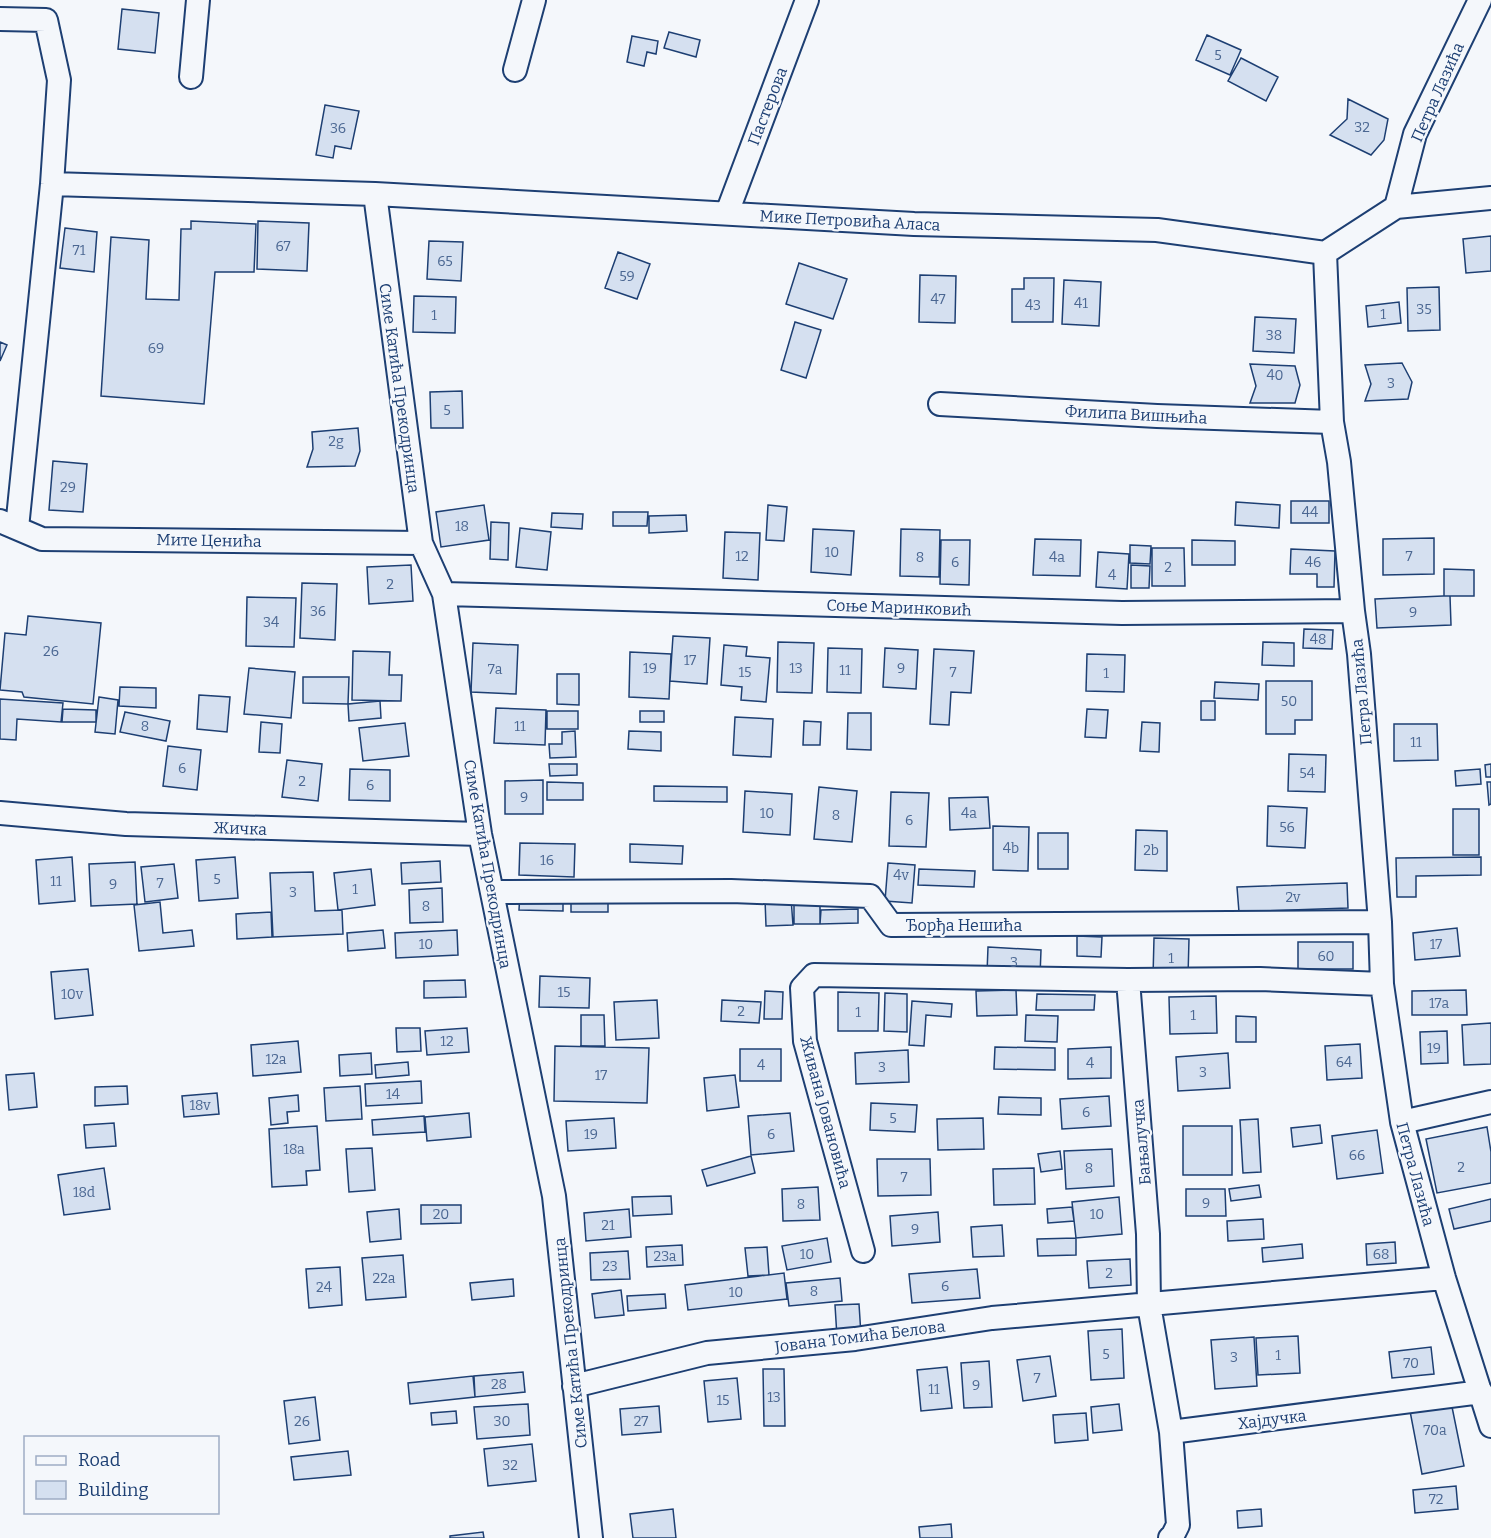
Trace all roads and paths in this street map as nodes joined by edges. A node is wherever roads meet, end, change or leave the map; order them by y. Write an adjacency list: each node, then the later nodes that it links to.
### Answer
1 (198, 0): 7 (street)
2 (534, 0): 6 (street)
3 (807, 0): 12 (street, Пастерова)
4 (1479, 0): 11 (street, Петра Лазића)
5 (0, 19): 8 (street)
6 (515, 70)
7 (191, 77)
8 (52, 184): 9 (street, Мике Петровића Аласа); 16 (street)
9 (375, 194): 12 (street, Мике Петровића Аласа); 17 (street, Симе Катића Прекодринца)
10 (1491, 198): 11 (street)
11 (1396, 207): 13 (street)
12 (727, 213): 13 (street, Мике Петровића Аласа)
13 (1325, 253): 15 (street, Петра Лазића)
14 (940, 404): 15 (street, Филипа Вишњића)
15 (1332, 422): 19 (street, Петра Лазића)
16 (9, 525): 17 (street, Мите Ценића)
17 (421, 543): 18 (street, Симе Катића Прекодринца)
18 (444, 594): 19 (street, Соње Маринковић); 21 (street, Симе Катића Прекодринца)
19 (1353, 611): 23 (street, Петра Лазића)
20 (0, 813): 21 (street, Жичка)
21 (480, 834): 22 (street, Симе Катића Прекодринца)
22 (492, 892): 23 (street, Ђорђа Нешића); 31 (street, Симе Катића Прекодринца)
23 (1380, 922): 25 (street, Петра Лазића)
24 (1128, 980): 25 (street); 28 (street, Живана Јовановића); 30 (street, Бањалучка)
25 (1382, 984): 27 (street, Петра Лазића)
26 (1491, 1102): 27 (street)
27 (1402, 1122): 29 (street, Петра Лазића)
28 (863, 1251)
29 (1444, 1278): 30 (street, Јована Томића Белова); 32 (street, Петра Лазића)
30 (1149, 1305): 31 (street, Јована Томића Белова); 34 (street, Бањалучка)
31 (574, 1386): 35 (street, Симе Катића Прекодринца)
32 (1481, 1392): 33 (street, Петра Лазића); 34 (street, Хајдучка)
33 (1491, 1426)
34 (1171, 1432): 36 (street)
35 (591, 1538)
36 (1170, 1538)

